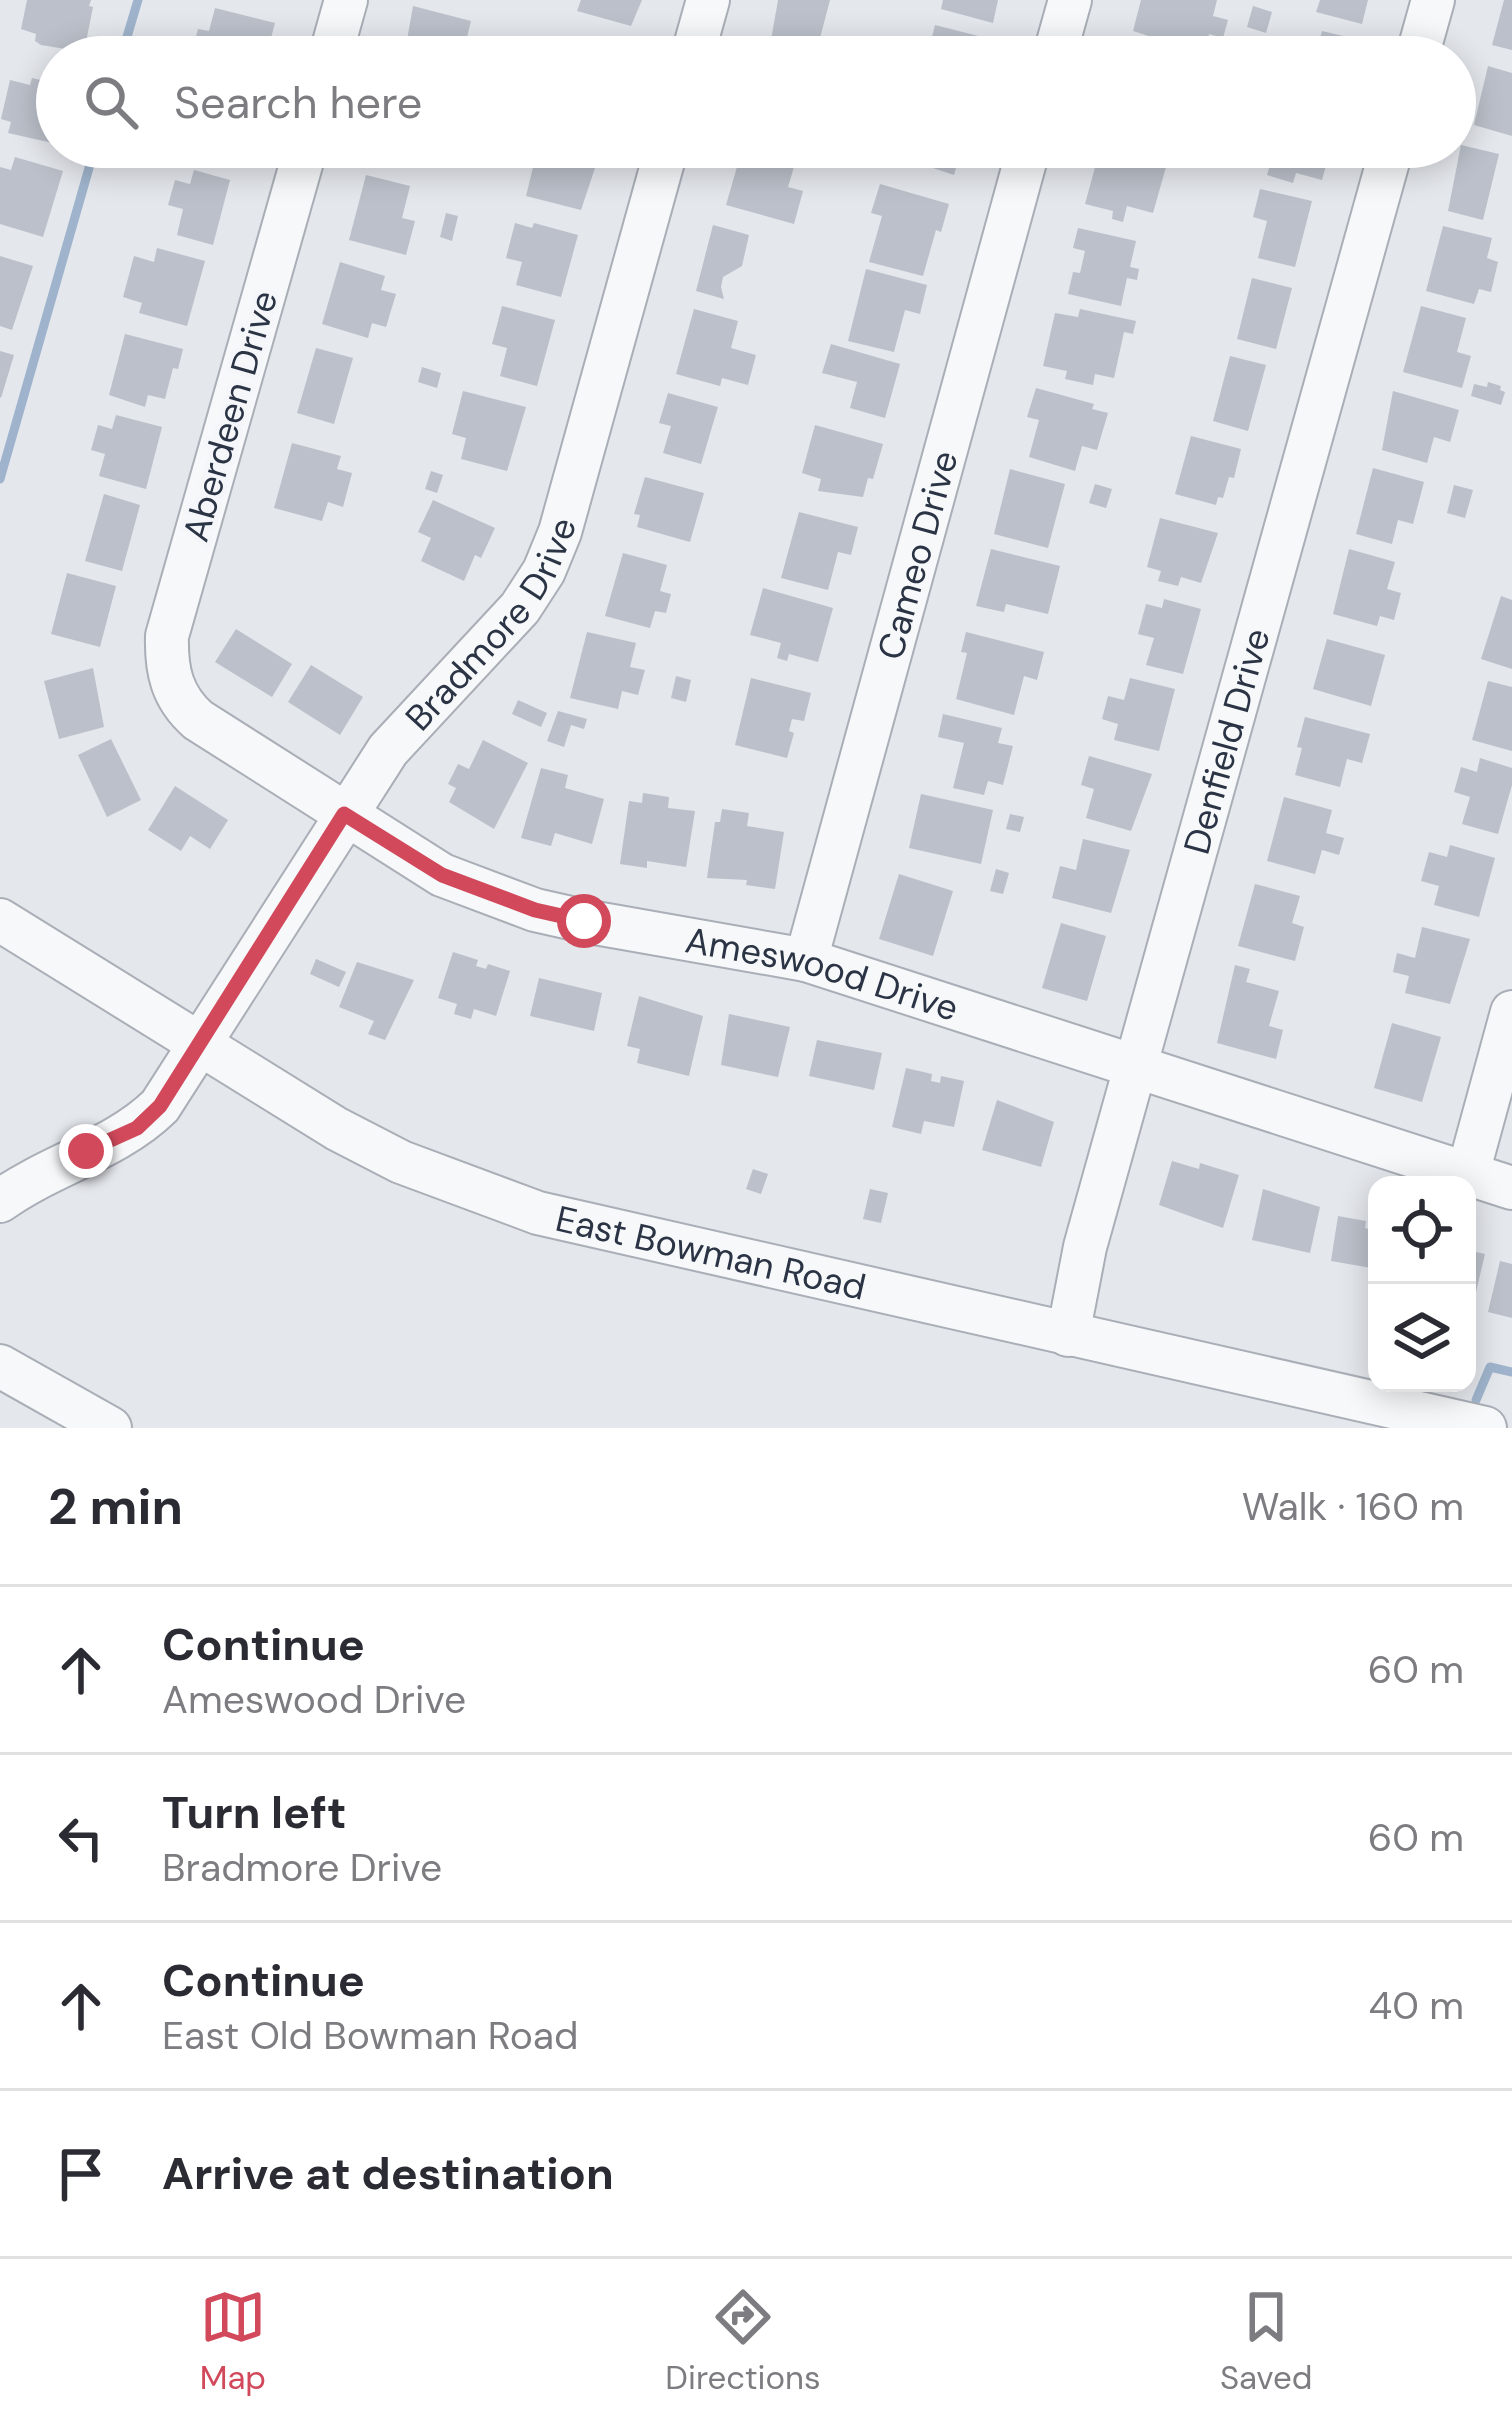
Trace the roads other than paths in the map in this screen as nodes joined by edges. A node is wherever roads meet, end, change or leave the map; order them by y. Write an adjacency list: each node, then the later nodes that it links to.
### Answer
1 (346, 0): 5 (street)
2 (708, 0): 6 (street)
3 (1070, 0): 7 (street)
4 (1433, 0): 8 (street)
5 (337, 36)
6 (698, 36)
7 (1060, 36)
8 (1423, 36)
9 (300, 168): 13 (street, Aberdeen Drive)
10 (661, 168): 14 (street, Bradmore Drive)
11 (1023, 168): 16 (street, Cameo Drive)
12 (1386, 168): 19 (street, Denfield Drive)
13 (172, 686): 14 (street, Ameswood Drive)
14 (344, 814): 16 (street, Ameswood Drive); 18 (street, Bradmore Drive)
15 (0, 920): 18 (street, East Bowman Road)
16 (806, 960): 19 (street, Ameswood Drive)
17 (1512, 1012): 20 (street)
18 (199, 1046): 22 (street, Bradmore Drive); 23 (street, East Bowman Road)
19 (1135, 1065): 20 (street, Ameswood Drive); 23 (street, Denfield Drive)
20 (1468, 1173): 21 (street, Ameswood Drive)
21 (1512, 1188)
22 (0, 1202)
23 (1068, 1335): 26 (street, East Bowman Road)
24 (0, 1366): 25 (street)
25 (110, 1428)
26 (1485, 1428)

